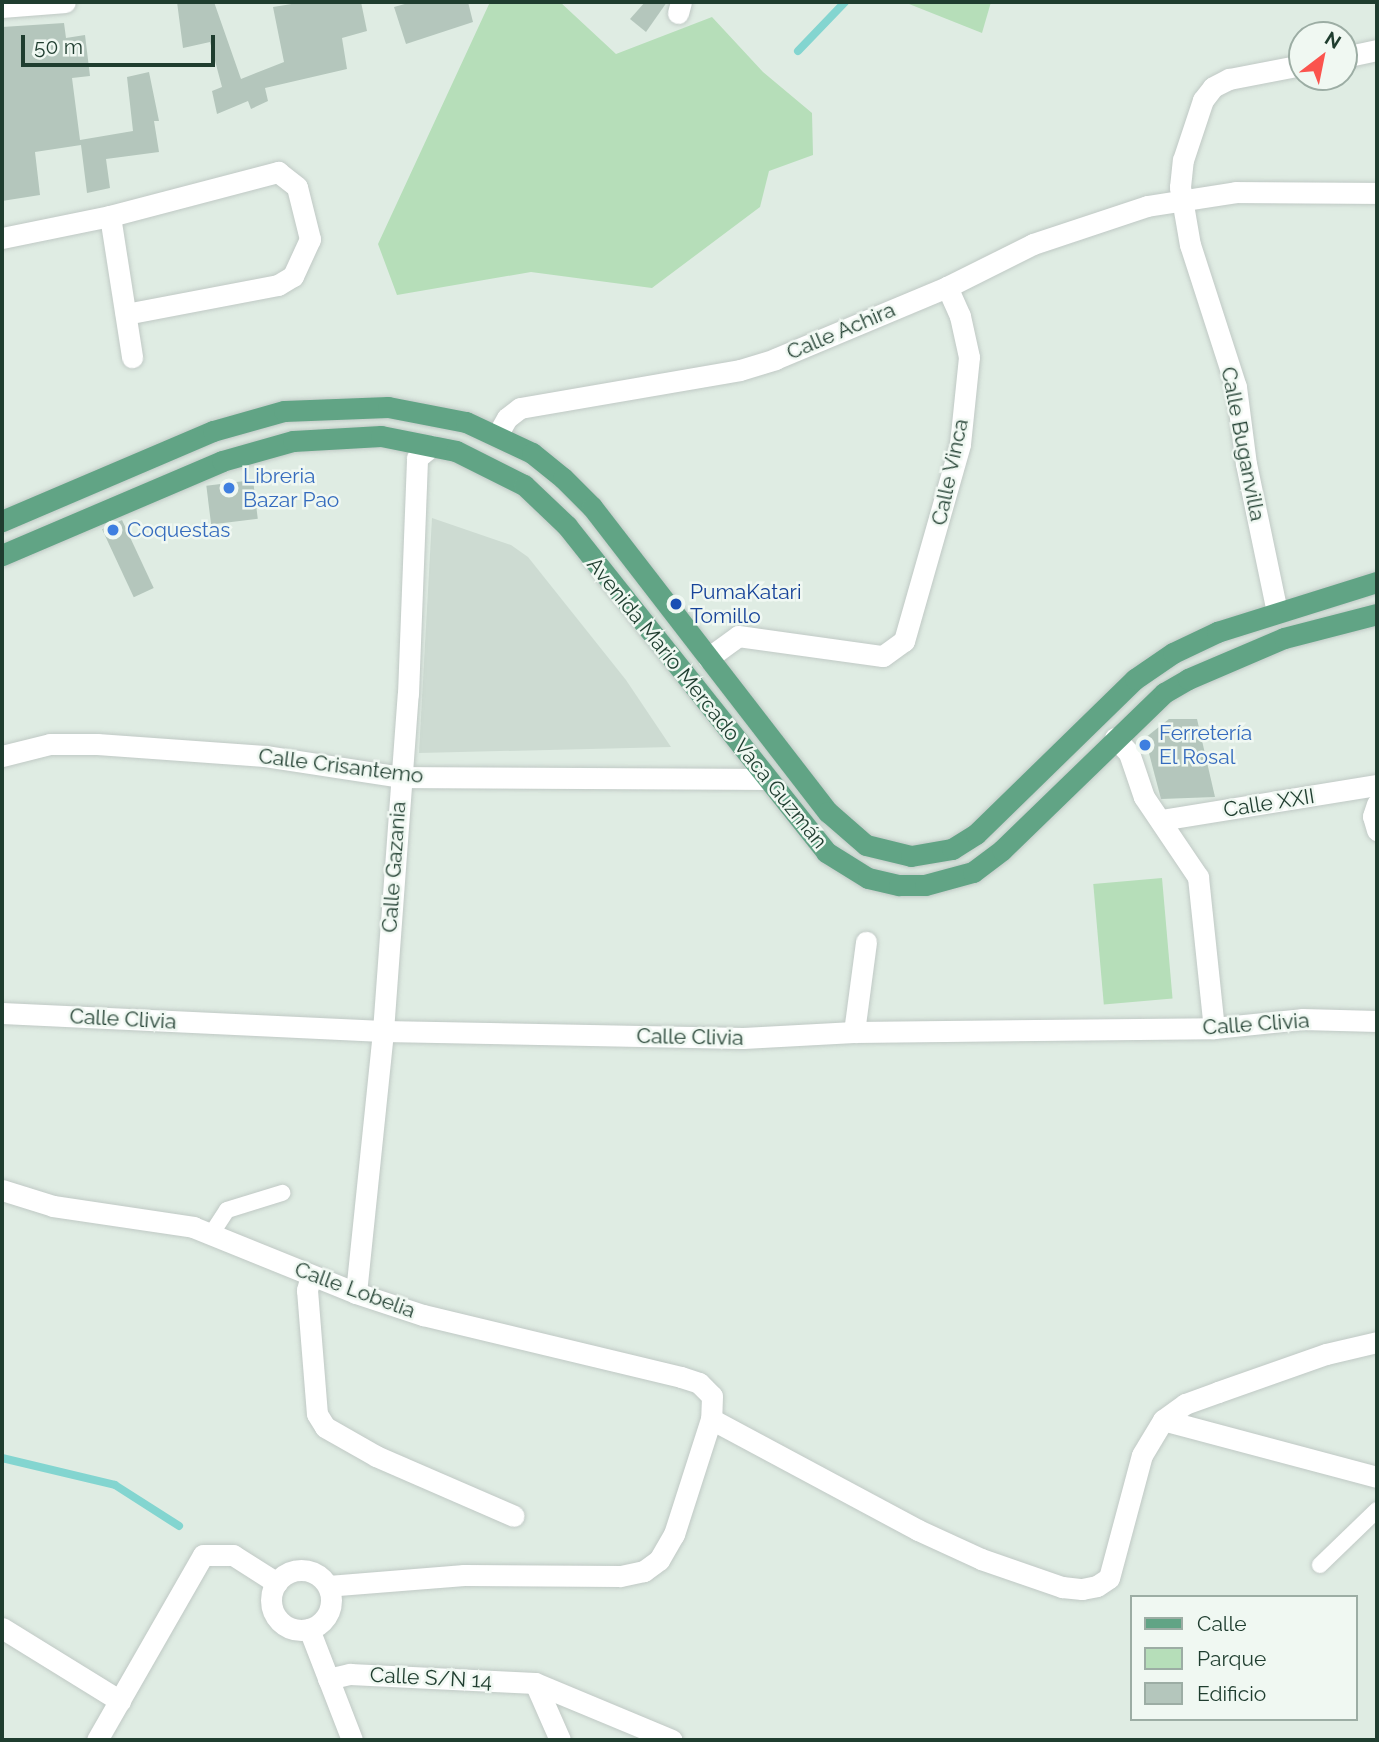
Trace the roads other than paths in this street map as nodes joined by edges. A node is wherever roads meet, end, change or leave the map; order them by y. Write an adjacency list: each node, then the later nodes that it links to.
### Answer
1 (65, 2): 2 (street)
2 (2, 7)
3 (1377, 50): 4 (street)
4 (1358, 54)
5 (1288, 68): 7 (street, Calle Buganvilla)
6 (1377, 192): 7 (street, Calle Achira)
7 (1182, 198): 10 (street, Calle Achira); 19 (street, Calle Buganvilla)
8 (110, 216): 9 (street); 11 (street); 11 (street)
9 (2, 238)
10 (947, 287): 14 (street, Calle Achira); 22 (street, Calle Vinca)
11 (126, 314): 12 (street)
12 (132, 357)
13 (437, 415): 14 (main road, Avenida Mario Mercado Vaca Guzmán); 15 (main road); 16 (main road, Avenida Mario Mercado Vaca Guzmán)
14 (498, 434): 22 (main road, Avenida Mario Mercado Vaca Guzmán)
15 (432, 446): 17 (main road, Avenida Mario Mercado Vaca Guzmán); 26 (street, Calle Gazania); 27 (main road, Avenida Mario Mercado Vaca Guzmán)
16 (2, 521)
17 (2, 555)
18 (1377, 582): 19 (main road, Avenida Mario Mercado Vaca Guzmán)
19 (1277, 612): 21 (main road); 25 (main road, Avenida Mario Mercado Vaca Guzmán)
20 (1377, 614): 21 (main road, Avenida Mario Mercado Vaca Guzmán)
21 (1283, 638): 23 (main road, Avenida Mario Mercado Vaca Guzmán)
22 (708, 658): 25 (main road, Avenida Mario Mercado Vaca Guzmán)
23 (1115, 738): 27 (main road, Avenida Mario Mercado Vaca Guzmán); 30 (street)
24 (2, 756): 26 (street, Calle Crisantemo)
25 (788, 762): 27 (main road)
26 (400, 777): 27 (street, Calle Crisantemo); 36 (street, Calle Gazania)
27 (765, 779)
28 (1377, 785): 30 (street, Calle XXII)
29 (1377, 804): 31 (street)
30 (1161, 820): 35 (street)
31 (1377, 830)
32 (866, 942): 37 (street)
33 (2, 1013): 36 (street, Calle Clivia)
34 (1377, 1021): 35 (street, Calle Clivia)
35 (1213, 1028): 37 (street, Calle Clivia)
36 (383, 1031): 37 (street, Calle Clivia); 42 (street, Calle Gazania)
37 (855, 1032)
38 (2, 1190): 40 (street, Calle Lobelia)
39 (282, 1193): 40 (lane)
40 (212, 1233): 41 (street, Calle Lobelia)
41 (311, 1276): 42 (street, Calle Lobelia); 48 (street)
42 (356, 1293): 44 (street, Calle Lobelia)
43 (1377, 1342): 45 (street)
44 (710, 1419): 45 (street); 51 (street)
45 (1163, 1420): 46 (street)
46 (1377, 1477)
47 (1377, 1510): 49 (lane)
48 (514, 1516)
49 (1320, 1565)
50 (276, 1583): 51 (street); 53 (street); 56 (street)
51 (328, 1586): 53 (street)
52 (2, 1628): 56 (street)
53 (309, 1629): 54 (street)
54 (328, 1679): 55 (street, Calle S/N 14); 58 (street)
55 (535, 1683): 59 (street); 60 (street, Calle S/N 14)
56 (120, 1702): 57 (street)
57 (97, 1740)
58 (352, 1740)
59 (560, 1740)
60 (672, 1740)

